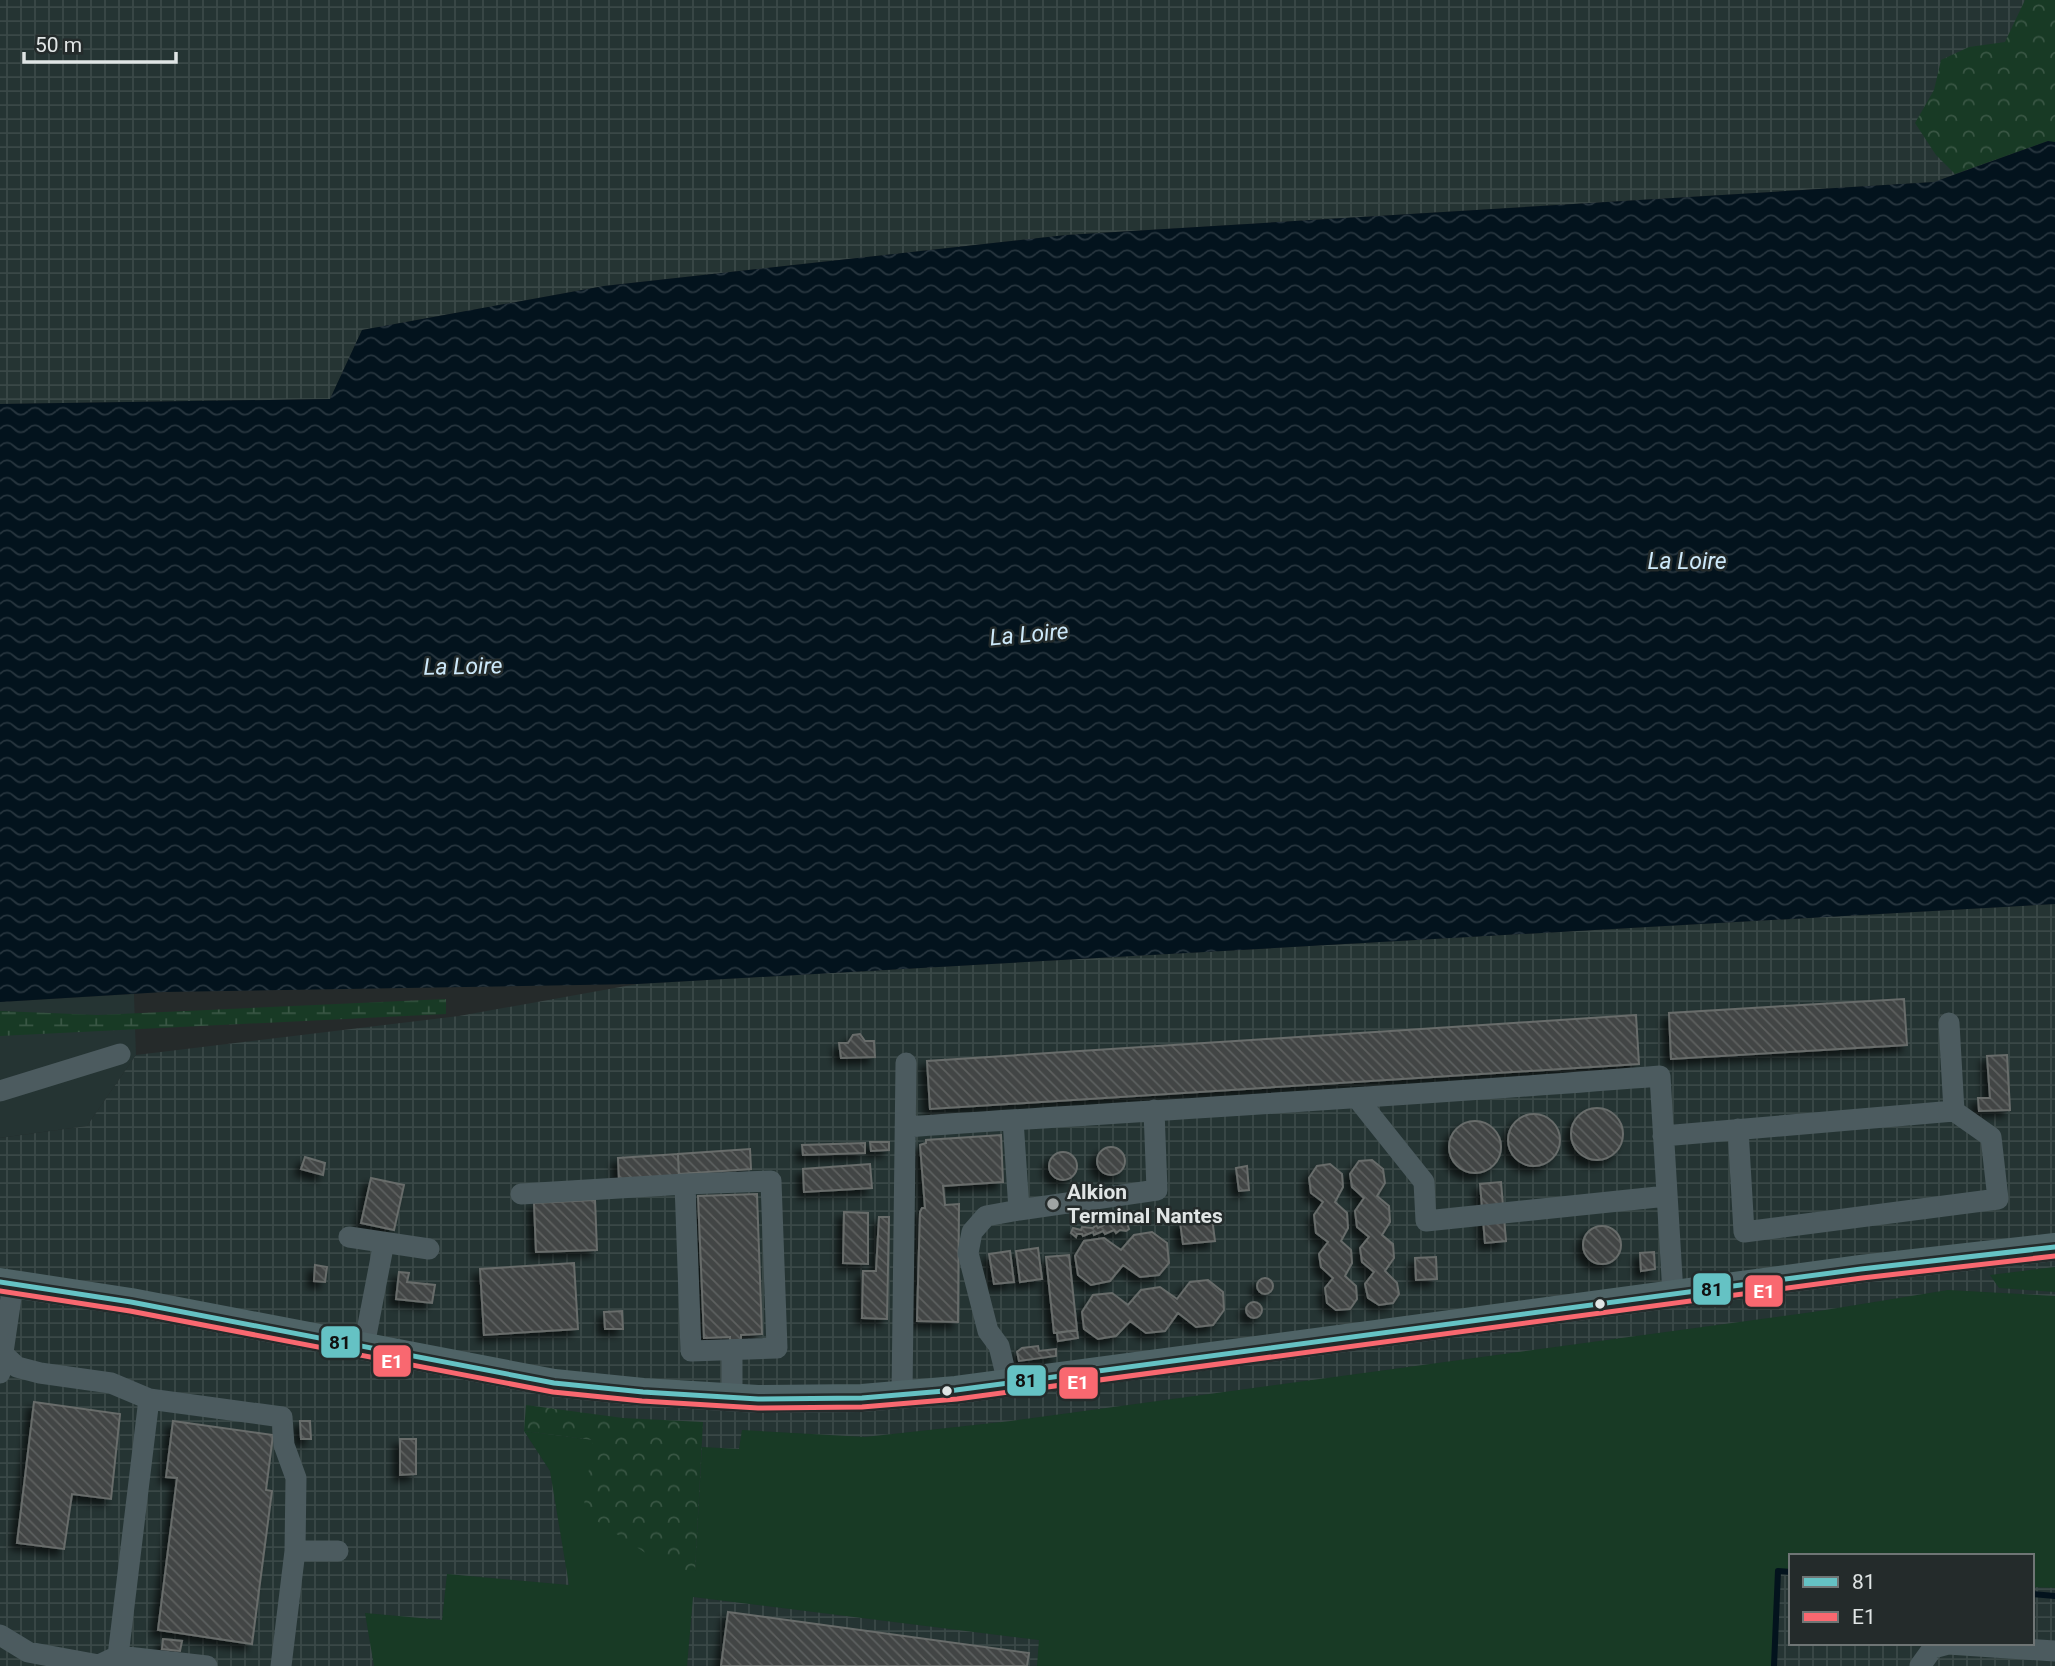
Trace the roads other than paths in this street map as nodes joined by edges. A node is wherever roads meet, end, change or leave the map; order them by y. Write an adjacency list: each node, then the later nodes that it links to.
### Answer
1 (1949, 1023): 7 (lane)
2 (120, 1054): 4 (lane)
3 (906, 1063): 9 (lane)
4 (0, 1091)
5 (1357, 1098): 6 (lane); 11 (lane); 14 (lane)
6 (1154, 1110): 8 (lane); 15 (lane)
7 (1954, 1111): 10 (lane); 10 (lane)
8 (1013, 1120): 9 (lane); 15 (lane)
9 (905, 1127): 26 (lane)
10 (1738, 1129): 11 (lane)
11 (1664, 1136): 14 (lane)
12 (685, 1184): 13 (lane); 23 (lane); 23 (lane)
13 (521, 1194)
14 (1667, 1196): 21 (lane)
15 (1019, 1210): 25 (lane)
16 (349, 1237): 17 (lane)
17 (384, 1242): 19 (lane); 22 (lane)
18 (2055, 1247): 21 (main road)
19 (429, 1249)
20 (6, 1283): 22 (main road); 24 (lane)
21 (1673, 1294): 25 (main road)
22 (363, 1346): 27 (main road)
23 (732, 1350): 27 (lane)
24 (1, 1364): 28 (lane)
25 (1008, 1383): 26 (main road)
26 (902, 1395): 27 (main road)
27 (732, 1397)
28 (149, 1399): 29 (lane); 35 (lane)
29 (295, 1551): 30 (lane); 37 (lane)
30 (338, 1551)
31 (0, 1635): 35 (lane)
32 (1944, 1645): 38 (lane)
33 (1963, 1645): 34 (lane)
34 (2055, 1651)
35 (118, 1656): 36 (lane)
36 (207, 1666)
37 (281, 1666)
38 (1920, 1666)

